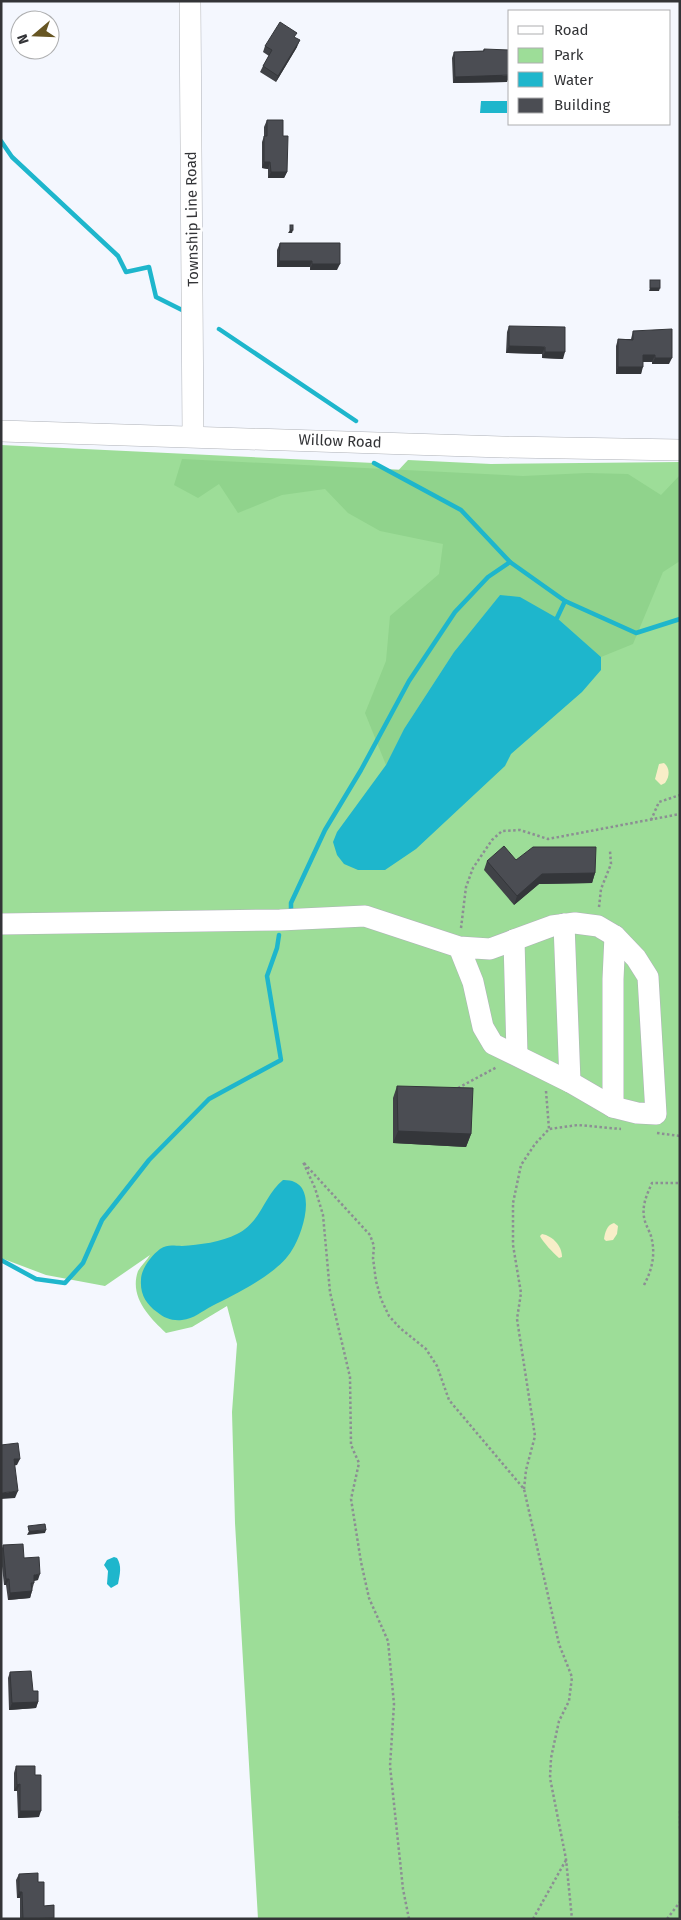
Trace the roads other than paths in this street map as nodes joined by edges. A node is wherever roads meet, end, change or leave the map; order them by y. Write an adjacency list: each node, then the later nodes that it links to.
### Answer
1 (190, 1): 3 (street, Township Line Road)
2 (1, 431): 3 (street, Willow Road)
3 (193, 436): 4 (street, Willow Road)
4 (680, 450)
5 (1, 924): 9 (street)
6 (564, 924): 7 (street); 8 (street); 11 (street)
7 (606, 931): 12 (street); 12 (street)
8 (514, 940): 9 (street); 10 (street)
9 (459, 947): 10 (street)
10 (517, 1054): 11 (street)
11 (570, 1082): 12 (street)
12 (613, 1107)

